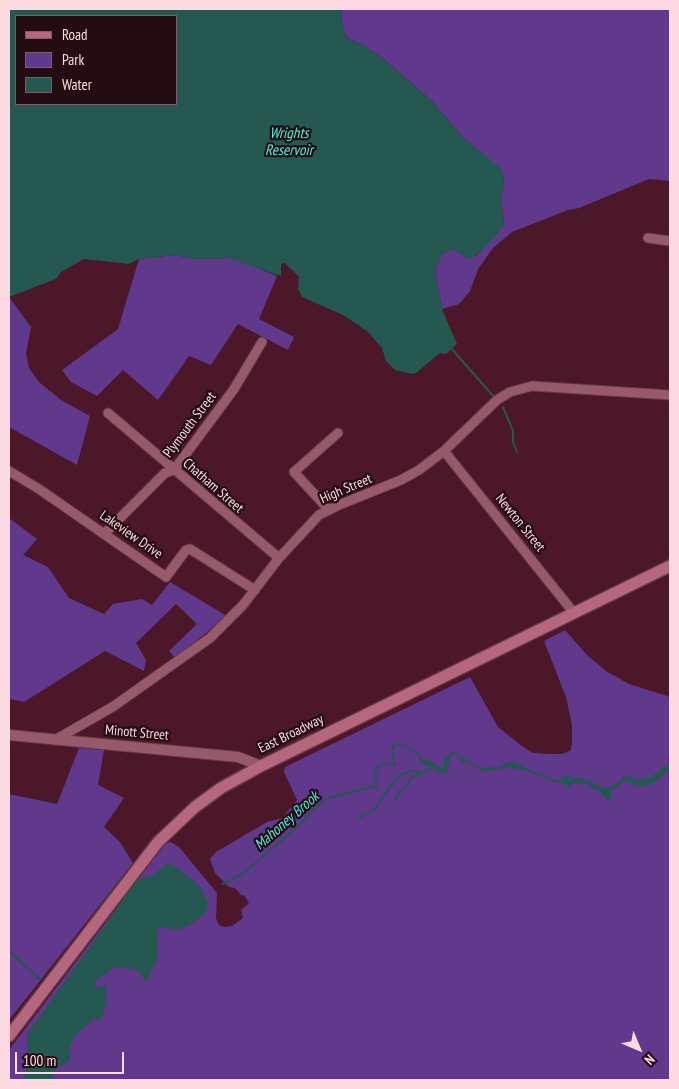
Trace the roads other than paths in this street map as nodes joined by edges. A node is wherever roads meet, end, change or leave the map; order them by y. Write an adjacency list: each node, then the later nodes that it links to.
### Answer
1 (648, 238): 2 (street)
2 (670, 242)
3 (262, 342): 8 (street, Plymouth Street)
4 (670, 395): 7 (street, High Street)
5 (108, 413): 8 (street, Chatham Street)
6 (338, 433): 10 (street)
7 (444, 451): 10 (street, High Street); 15 (street, Newton Street)
8 (174, 470): 11 (street, Plymouth Street); 12 (street, Chatham Street)
9 (9, 471): 11 (street, Lakeview Drive)
10 (329, 510): 12 (street, High Street)
11 (105, 533): 14 (street, Lakeview Drive)
12 (279, 558): 14 (street, High Street)
13 (670, 566): 15 (main road, East Broadway)
14 (256, 590): 17 (street, High Street)
15 (574, 613): 18 (main road, East Broadway)
16 (9, 735): 17 (street, Minott Street)
17 (54, 740): 18 (street, Minott Street)
18 (261, 766): 19 (main road, East Broadway)
19 (9, 1036)

